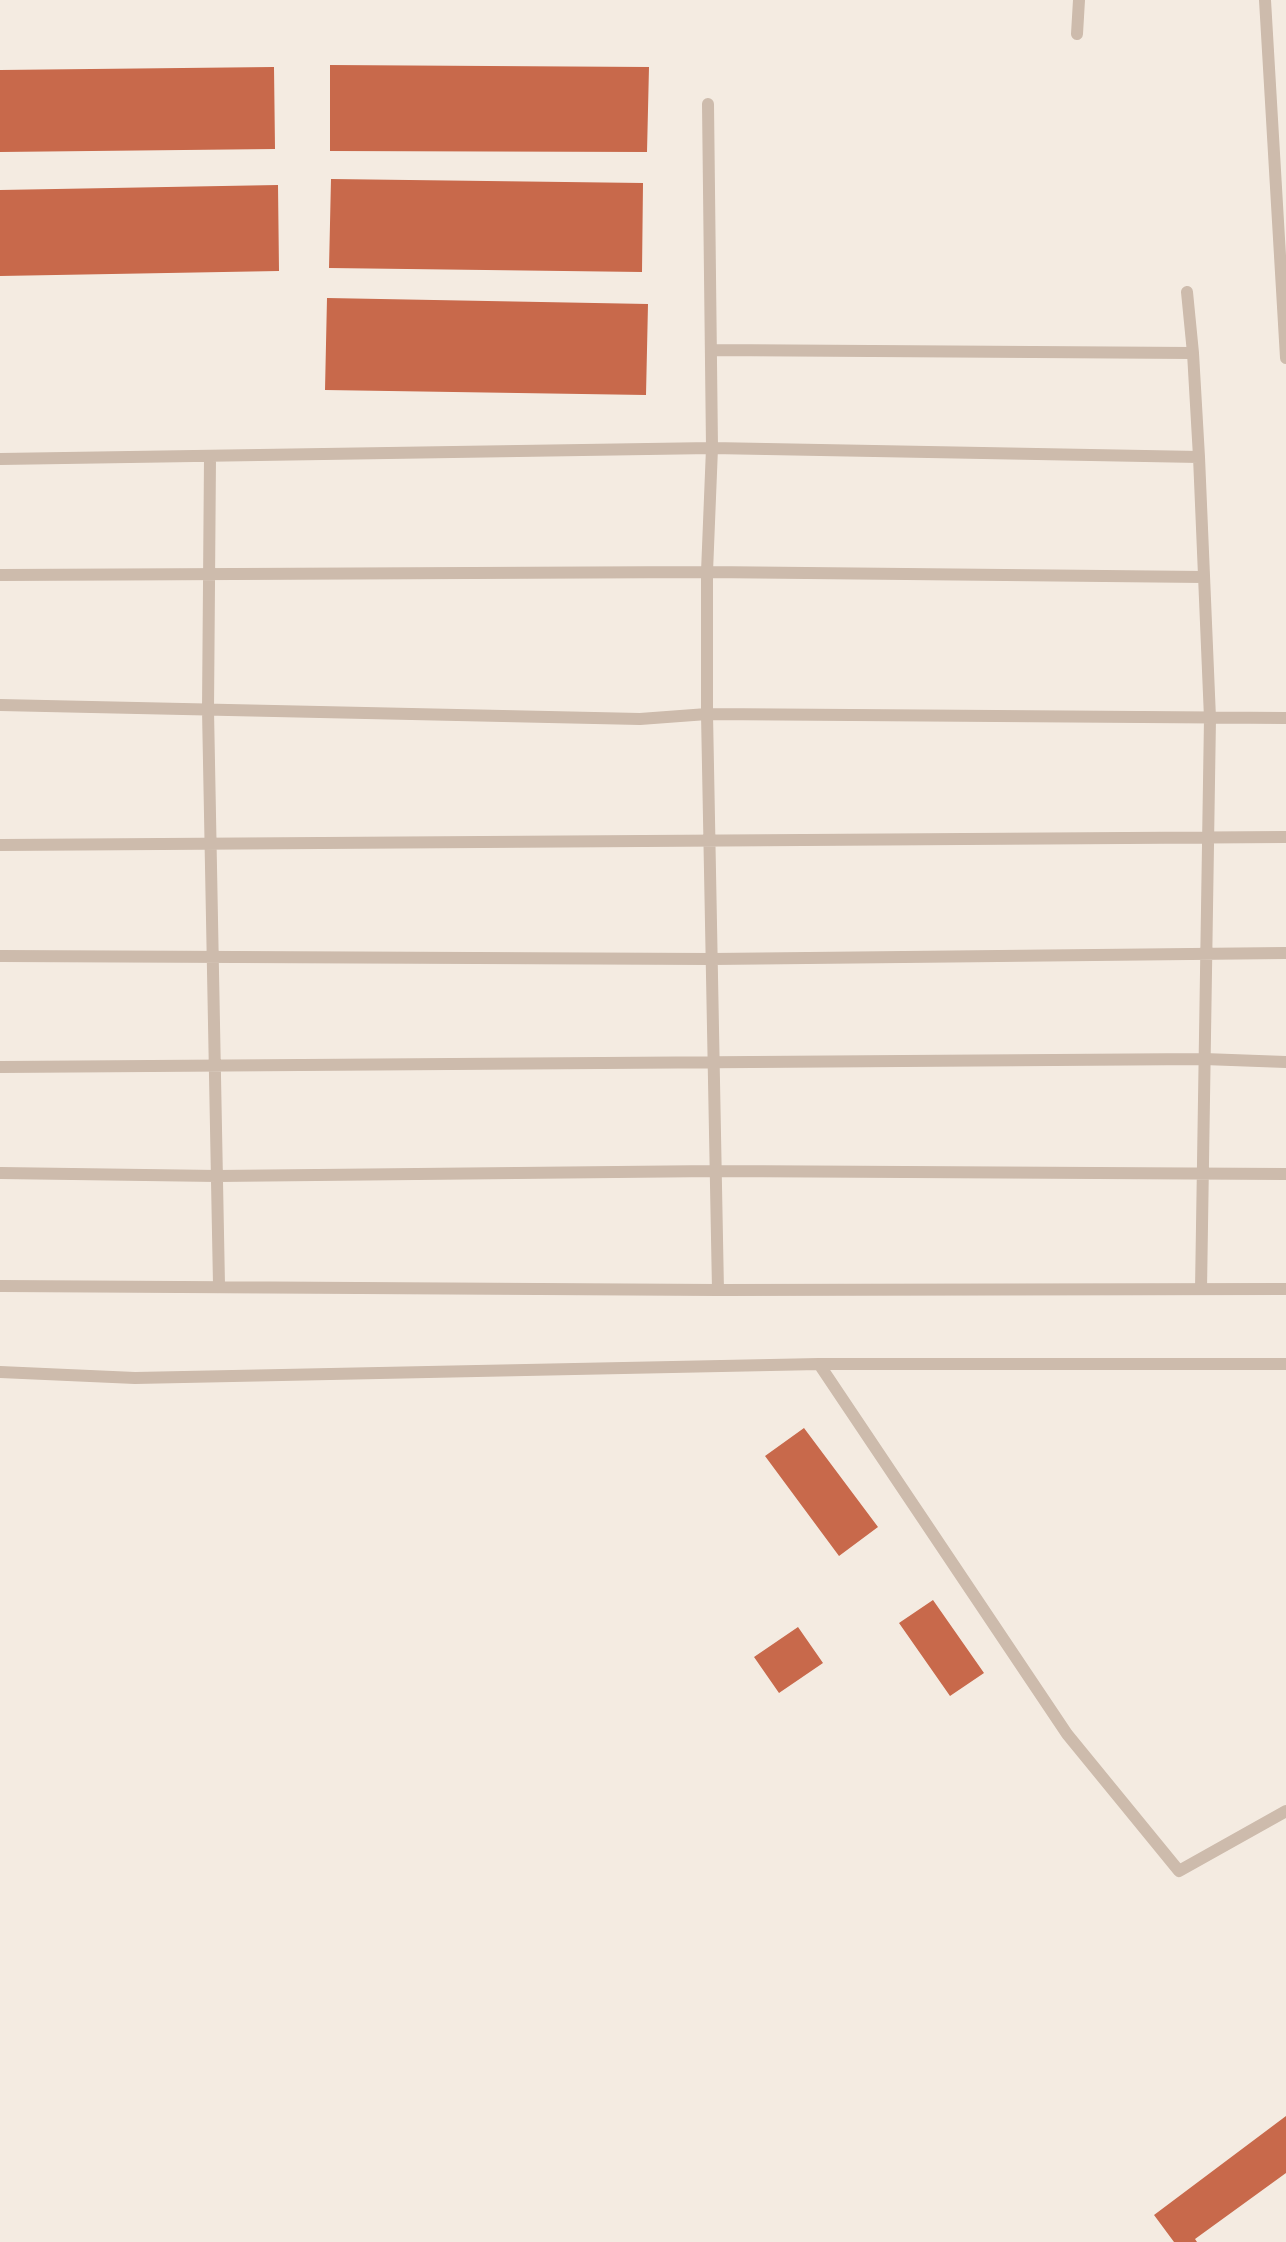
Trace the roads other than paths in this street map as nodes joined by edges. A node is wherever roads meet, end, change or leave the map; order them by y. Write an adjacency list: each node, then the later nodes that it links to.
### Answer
1 (1079, 0): 3 (street)
2 (1265, 0): 8 (street)
3 (1077, 34)
4 (708, 104): 6 (street)
5 (1187, 292): 7 (street)
6 (711, 350): 7 (street); 9 (street)
7 (1194, 353): 11 (street)
8 (1286, 358)
9 (712, 448): 10 (street); 11 (street); 13 (street)
10 (210, 456): 12 (street); 14 (street)
11 (1199, 457): 16 (street)
12 (0, 459)
13 (708, 572): 14 (street); 16 (street); 19 (street)
14 (207, 573): 15 (street); 18 (street)
15 (0, 575)
16 (1204, 577): 20 (street)
17 (0, 705): 18 (street)
18 (208, 710): 19 (street); 26 (street)
19 (707, 714): 20 (street); 24 (street)
20 (1210, 718): 21 (street); 23 (street)
21 (1286, 718)
22 (1286, 837): 23 (street)
23 (1208, 839): 24 (street); 27 (street)
24 (709, 841): 26 (street); 31 (street)
25 (0, 844): 26 (street)
26 (210, 844): 30 (street)
27 (1206, 953): 28 (street); 31 (street); 32 (street)
28 (1286, 953)
29 (0, 956): 30 (street)
30 (212, 956): 31 (street); 35 (street)
31 (712, 959): 33 (street)
32 (1204, 1059): 33 (street); 34 (street); 39 (street)
33 (714, 1062): 35 (street); 37 (street)
34 (1286, 1062)
35 (215, 1066): 36 (street); 41 (street)
36 (0, 1067)
37 (716, 1171): 39 (street); 41 (street); 46 (street)
38 (0, 1172): 41 (street)
39 (1203, 1174): 40 (street); 44 (street)
40 (1286, 1174)
41 (217, 1176): 43 (street)
42 (0, 1286): 43 (street)
43 (219, 1286): 46 (street)
44 (1201, 1289): 45 (street); 46 (street)
45 (1286, 1289)
46 (718, 1290)
47 (820, 1364): 48 (street); 49 (street); 50 (street)
48 (1286, 1364)
49 (0, 1372)
50 (1286, 1812)

